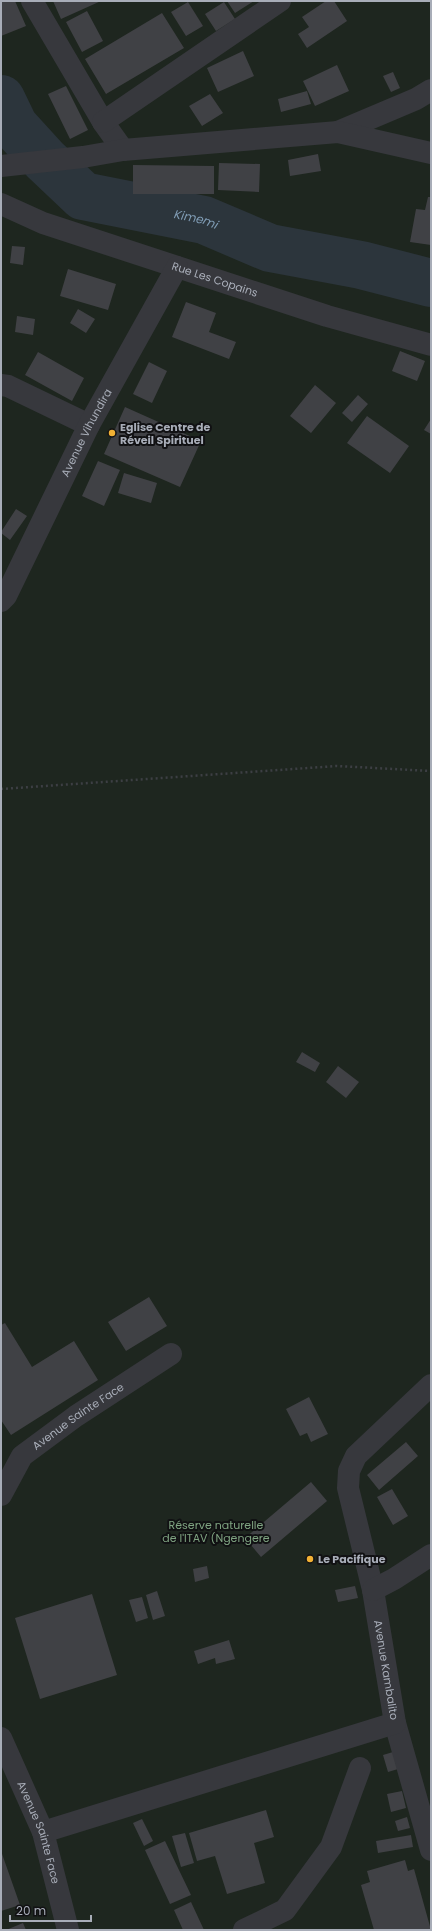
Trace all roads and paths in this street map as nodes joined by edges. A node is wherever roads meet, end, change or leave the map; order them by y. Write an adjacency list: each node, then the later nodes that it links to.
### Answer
1 (32, 1): 4 (street)
2 (280, 1): 4 (street)
3 (431, 90): 5 (street)
4 (103, 122): 6 (street)
5 (338, 132): 6 (street); 7 (street)
6 (122, 150): 8 (street)
7 (431, 153)
8 (4, 166)
9 (1, 204): 10 (street, Rue Les Copains)
10 (176, 267): 11 (street, Rue Les Copains); 13 (street, Avenue Vihundira)
11 (431, 345)
12 (1, 384): 13 (street)
13 (89, 425): 14 (street, Avenue Vihundira)
14 (3, 597)
15 (431, 771): 16 (path)
16 (1, 789)
17 (171, 1354): 19 (street, Avenue Sainte Face)
18 (431, 1385): 21 (street, Avenue Kambalito)
19 (1, 1495)
20 (431, 1555): 21 (street)
21 (373, 1590): 22 (street, Avenue Kambalito)
22 (395, 1723): 26 (street); 27 (street, Avenue Kambalito)
23 (1, 1738): 25 (street, Avenue Sainte Face)
24 (360, 1768): 29 (street)
25 (8, 1772): 26 (street, Avenue Sainte Face)
26 (43, 1832): 28 (street, Avenue Sainte Face)
27 (431, 1850)
28 (68, 1930)
29 (244, 1930)

